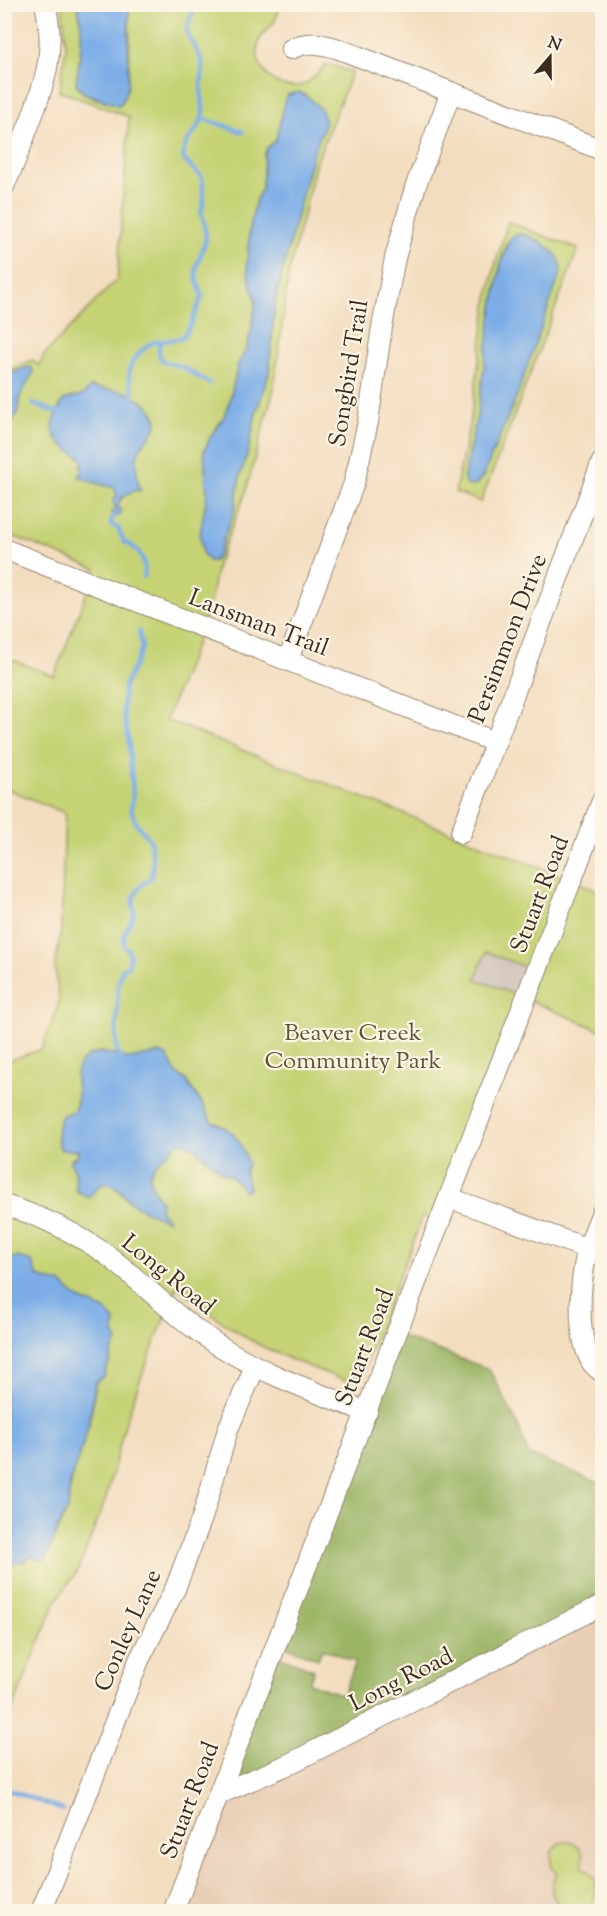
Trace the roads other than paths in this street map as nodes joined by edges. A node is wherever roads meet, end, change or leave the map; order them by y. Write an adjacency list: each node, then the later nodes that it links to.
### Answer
1 (45, 4): 5 (street)
2 (291, 49): 3 (street)
3 (451, 92): 4 (street); 8 (street, Songbird Trail)
4 (603, 150)
5 (4, 186)
6 (603, 462): 9 (street, Persimmon Drive)
7 (4, 549): 8 (street, Lansman Trail)
8 (288, 660): 9 (street, Lansman Trail)
9 (495, 742): 11 (street, Persimmon Drive)
10 (603, 801): 12 (street, Stuart Road)
11 (461, 833)
12 (450, 1198): 15 (street); 18 (street, Stuart Road)
13 (4, 1205): 16 (street, Long Road)
14 (603, 1212): 15 (street)
15 (588, 1249): 17 (street)
16 (255, 1367): 18 (street, Long Road); 21 (street, Conley Lane)
17 (597, 1367)
18 (367, 1412): 20 (street, Stuart Road)
19 (603, 1605): 20 (street, Long Road)
20 (219, 1794): 22 (street, Stuart Road)
21 (41, 1911)
22 (173, 1911)

